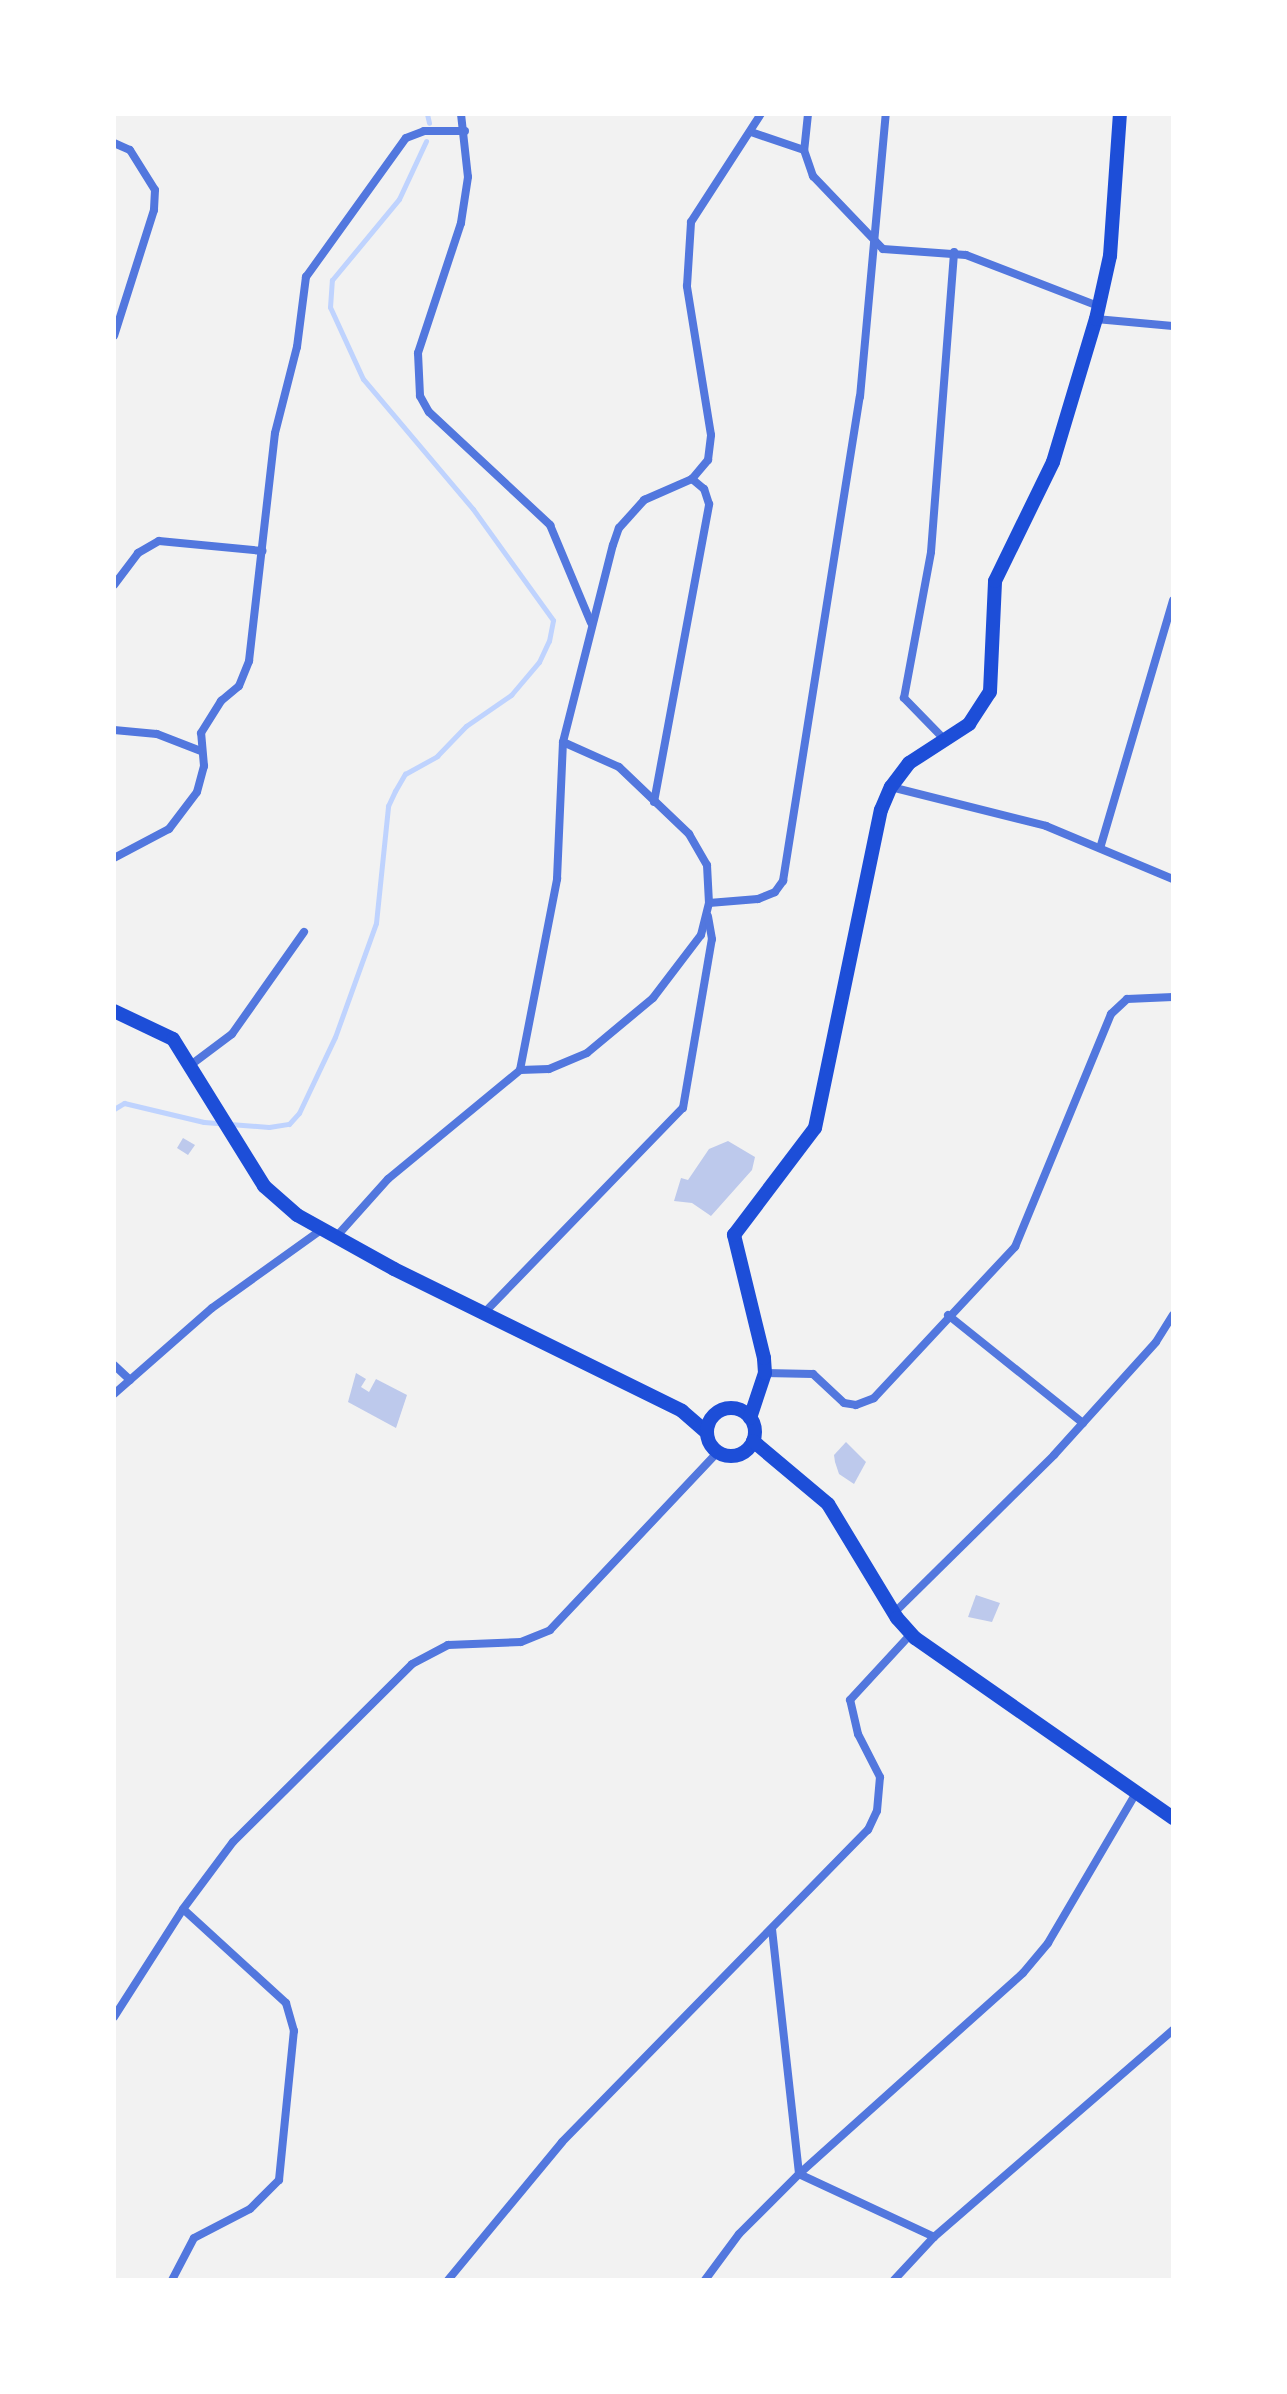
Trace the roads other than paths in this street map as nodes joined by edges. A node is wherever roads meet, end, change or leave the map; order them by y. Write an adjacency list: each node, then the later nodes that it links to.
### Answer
1 (461, 114): 6 (street)
2 (761, 114): 7 (street)
3 (808, 114): 9 (street)
4 (886, 114): 10 (street)
5 (1120, 114): 12 (main road)
6 (465, 131): 16 (street); 19 (street)
7 (751, 132): 9 (street); 15 (street)
8 (114, 143): 14 (street)
9 (804, 150): 10 (street)
10 (871, 240): 11 (street); 29 (street)
11 (954, 252): 12 (street); 21 (street)
12 (1097, 312): 13 (street); 21 (main road)
13 (1173, 326)
14 (114, 336)
15 (692, 479): 19 (street); 25 (street)
16 (263, 551): 17 (street); 23 (street)
17 (114, 585)
18 (1173, 600): 26 (street)
19 (591, 624): 22 (street)
20 (114, 730): 23 (street)
21 (945, 740): 24 (main road)
22 (563, 742): 25 (street); 35 (street)
23 (201, 751): 27 (street)
24 (891, 787): 26 (street); 42 (main road)
25 (654, 802): 29 (street)
26 (1101, 845): 28 (street)
27 (114, 858)
28 (1173, 879)
29 (709, 903): 30 (street)
30 (708, 916): 35 (street); 38 (street)
31 (304, 932): 34 (street)
32 (1173, 997): 39 (street)
33 (114, 1011): 34 (main road)
34 (192, 1064): 36 (main road)
35 (520, 1070): 37 (street)
36 (321, 1230): 37 (main road); 43 (street)
37 (336, 1238): 38 (main road)
38 (485, 1312): 45 (main road)
39 (948, 1315): 42 (street); 48 (street)
40 (1173, 1315): 48 (street)
41 (114, 1365): 43 (street)
42 (765, 1373): 46 (main road)
43 (130, 1380): 44 (street)
44 (114, 1394)
45 (682, 1411): 47 (main road); 49 (main road)
46 (744, 1413): 47 (main road); 50 (main road)
47 (715, 1415): 49 (main road)
48 (1083, 1423): 52 (street)
49 (707, 1433): 51 (main road)
50 (750, 1446): 51 (main road); 52 (main road)
51 (718, 1452): 56 (street)
52 (894, 1613): 53 (main road)
53 (911, 1634): 54 (main road); 57 (street)
54 (1136, 1793): 55 (main road); 60 (street)
55 (1173, 1818)
56 (183, 1909): 58 (street); 62 (street)
57 (772, 1929): 60 (street); 63 (street)
58 (114, 2017)
59 (1173, 2030): 61 (street)
60 (799, 2174): 61 (street); 64 (street)
61 (934, 2237): 65 (street)
62 (172, 2280)
63 (448, 2280)
64 (705, 2280)
65 (894, 2280)

